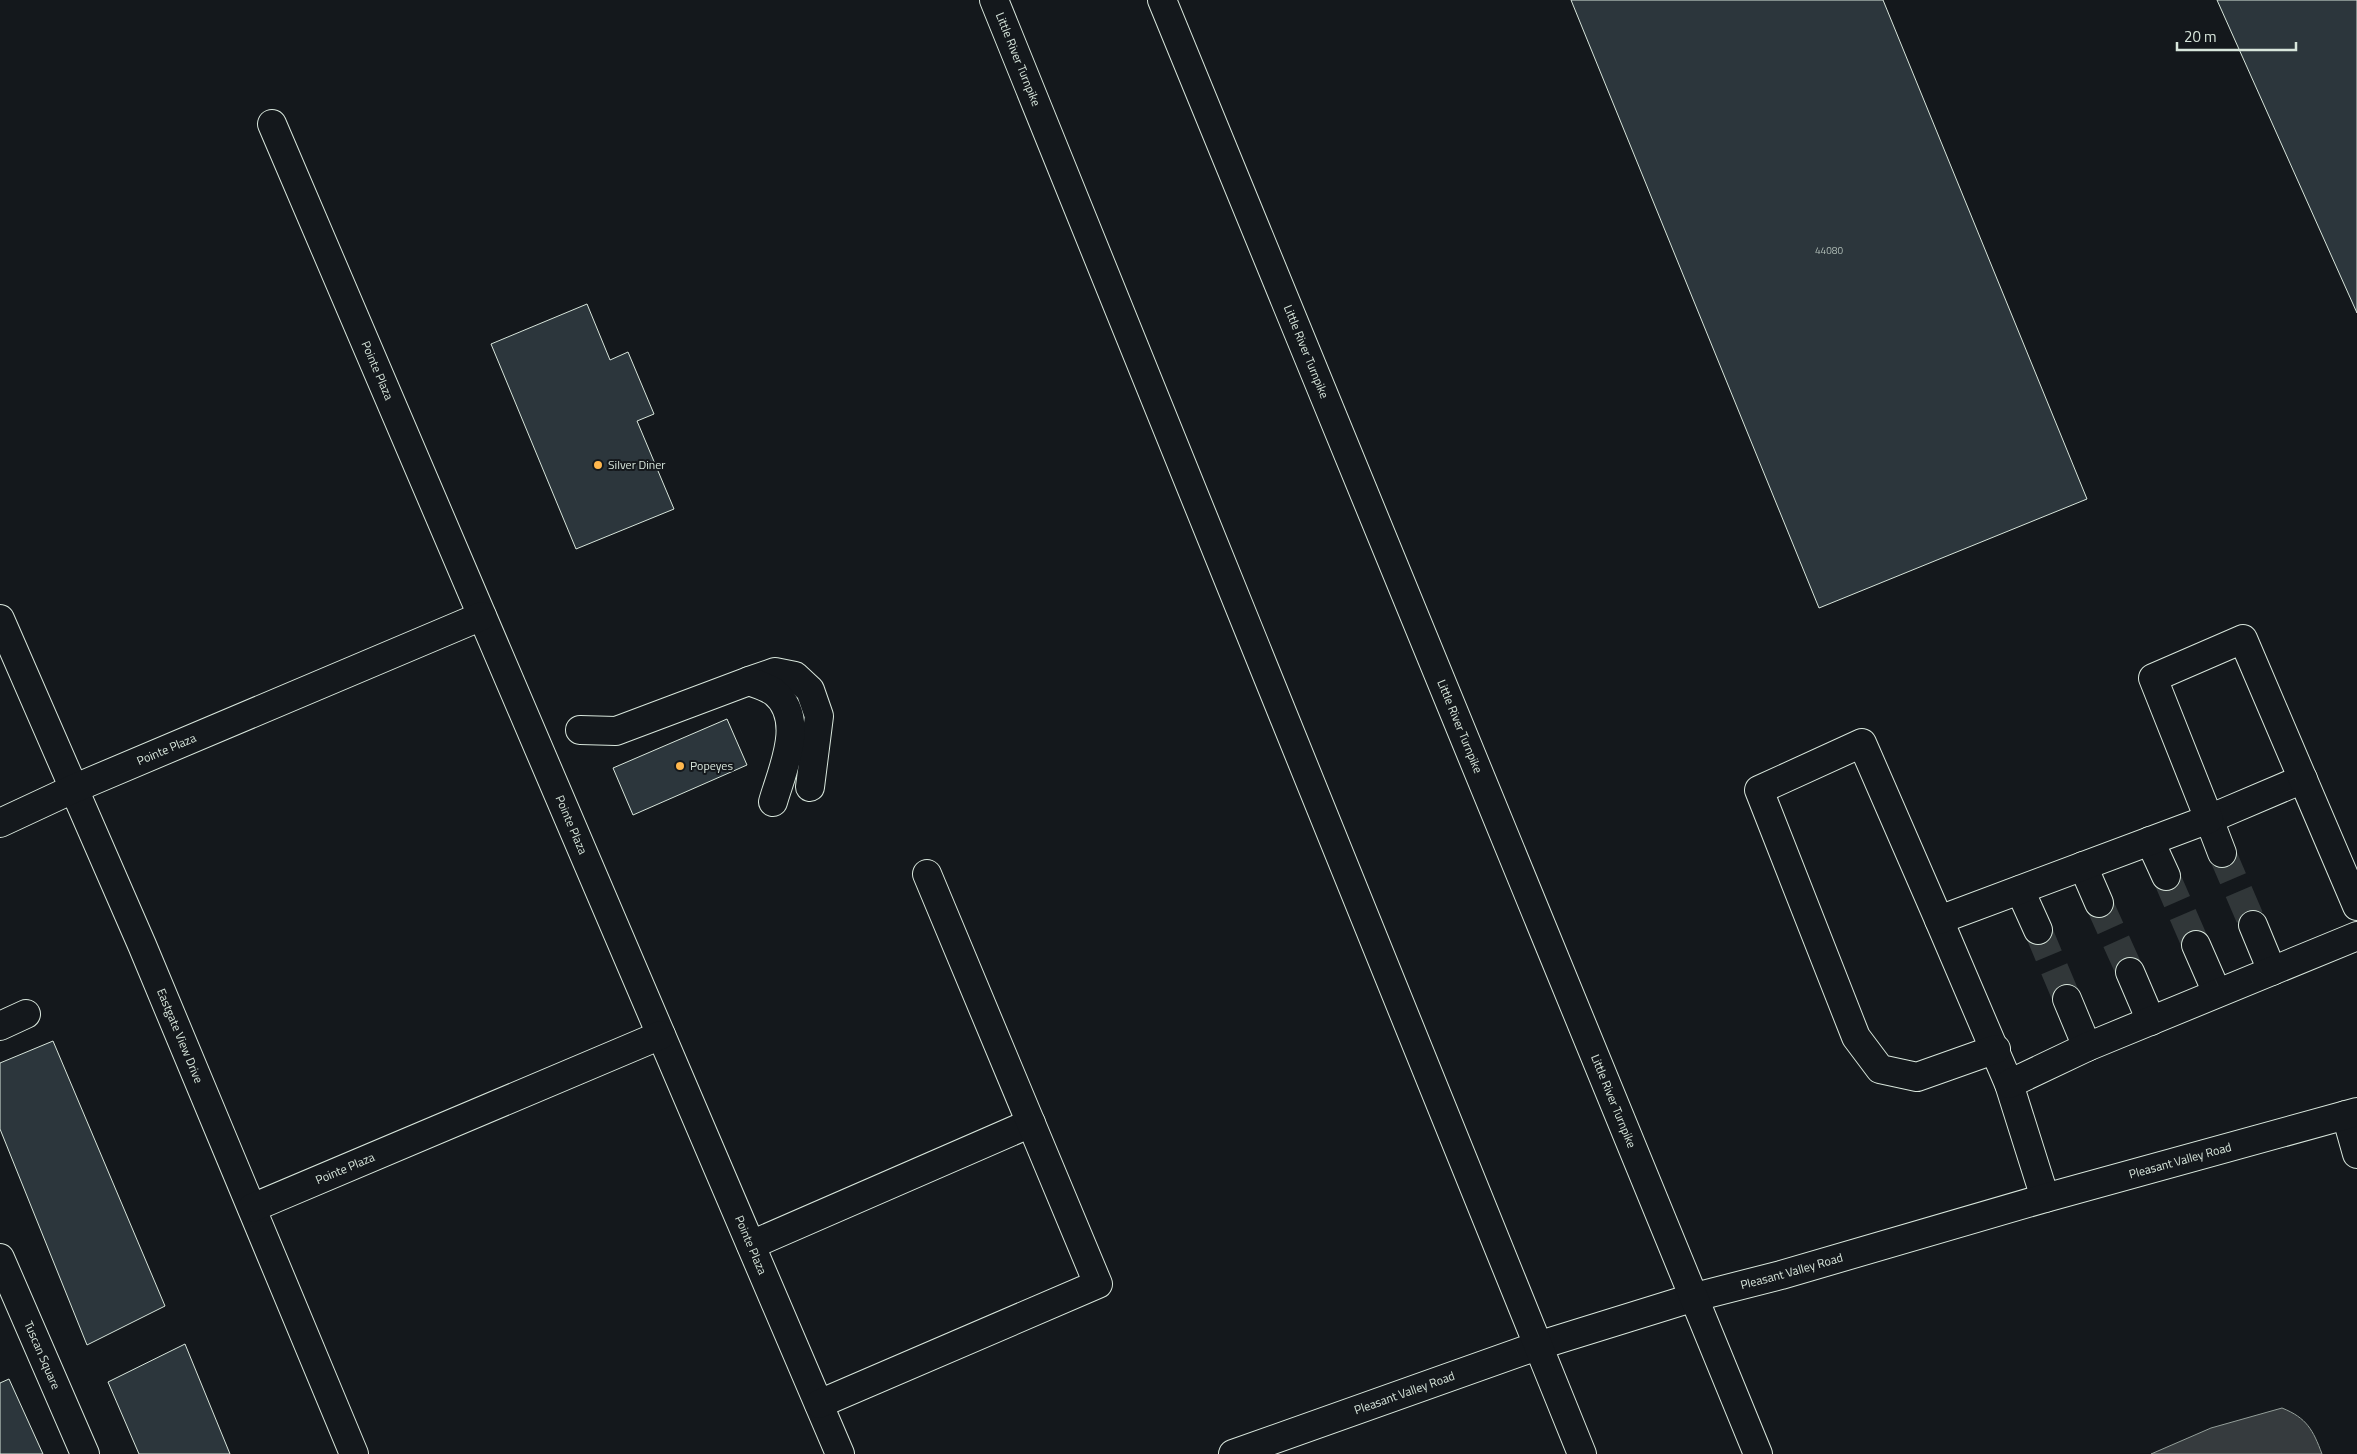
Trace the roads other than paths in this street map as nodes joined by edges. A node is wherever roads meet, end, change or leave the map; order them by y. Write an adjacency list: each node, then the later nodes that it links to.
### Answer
1 (994, 0): 46 (main road, Little River Turnpike)
2 (1162, 0): 45 (main road, Little River Turnpike)
3 (272, 124): 4 (main road, Pointe Plaza)
4 (482, 616): 10 (main road, Pointe Plaza); 34 (main road, Pointe Plaza)
5 (0, 619): 10 (main road, Eastgate View Drive)
6 (749, 681): 7 (main road); 9 (main road); 11 (main road)
7 (580, 730)
8 (2303, 779): 12 (main road); 12 (main road); 21 (main road)
9 (810, 787)
10 (73, 789): 13 (main road, Pointe Plaza); 42 (main road, Eastgate View Drive)
11 (773, 802)
12 (2209, 819): 14 (main road); 15 (main road)
13 (0, 823)
14 (2150, 841): 16 (main road); 18 (main road)
15 (2222, 853)
16 (2083, 866): 19 (main road); 20 (main road)
17 (927, 874): 39 (main road)
18 (2166, 876)
19 (2020, 890): 22 (main road); 24 (main road)
20 (2099, 903)
21 (2357, 906)
22 (1939, 920): 36 (main road); 36 (main road)
23 (2252, 925): 27 (main road)
24 (2038, 930)
25 (2357, 936): 27 (main road)
26 (2196, 945): 29 (main road)
27 (2272, 971): 29 (main road)
28 (2130, 972): 32 (main road)
29 (2217, 993): 32 (main road)
30 (2067, 999): 35 (main road)
31 (26, 1014): 33 (main road)
32 (2151, 1021): 35 (main road)
33 (0, 1026)
34 (661, 1035): 42 (main road, Pointe Plaza); 43 (main road, Pointe Plaza)
35 (2087, 1046): 37 (main road)
36 (1996, 1049): 37 (main road)
37 (2009, 1084): 41 (main road)
38 (2352, 1114): 40 (main road); 41 (main road, Pleasant Valley Road)
39 (1030, 1123): 43 (main road); 47 (main road)
40 (2357, 1154)
41 (2045, 1198): 45 (main road, Pleasant Valley Road)
42 (252, 1208): 49 (main road, Eastgate View Drive)
43 (751, 1245): 47 (main road, Pointe Plaza)
44 (0, 1258): 48 (main road, Tuscan Square)
45 (1695, 1297): 46 (main road, Pleasant Valley Road); 53 (main road, Little River Turnpike)
46 (1537, 1346): 51 (main road, Pleasant Valley Road); 52 (main road, Little River Turnpike)
47 (819, 1404): 50 (main road, Pointe Plaza)
48 (85, 1454)
49 (354, 1454)
50 (840, 1454)
51 (1233, 1454)
52 (1582, 1454)
53 (1758, 1454)

